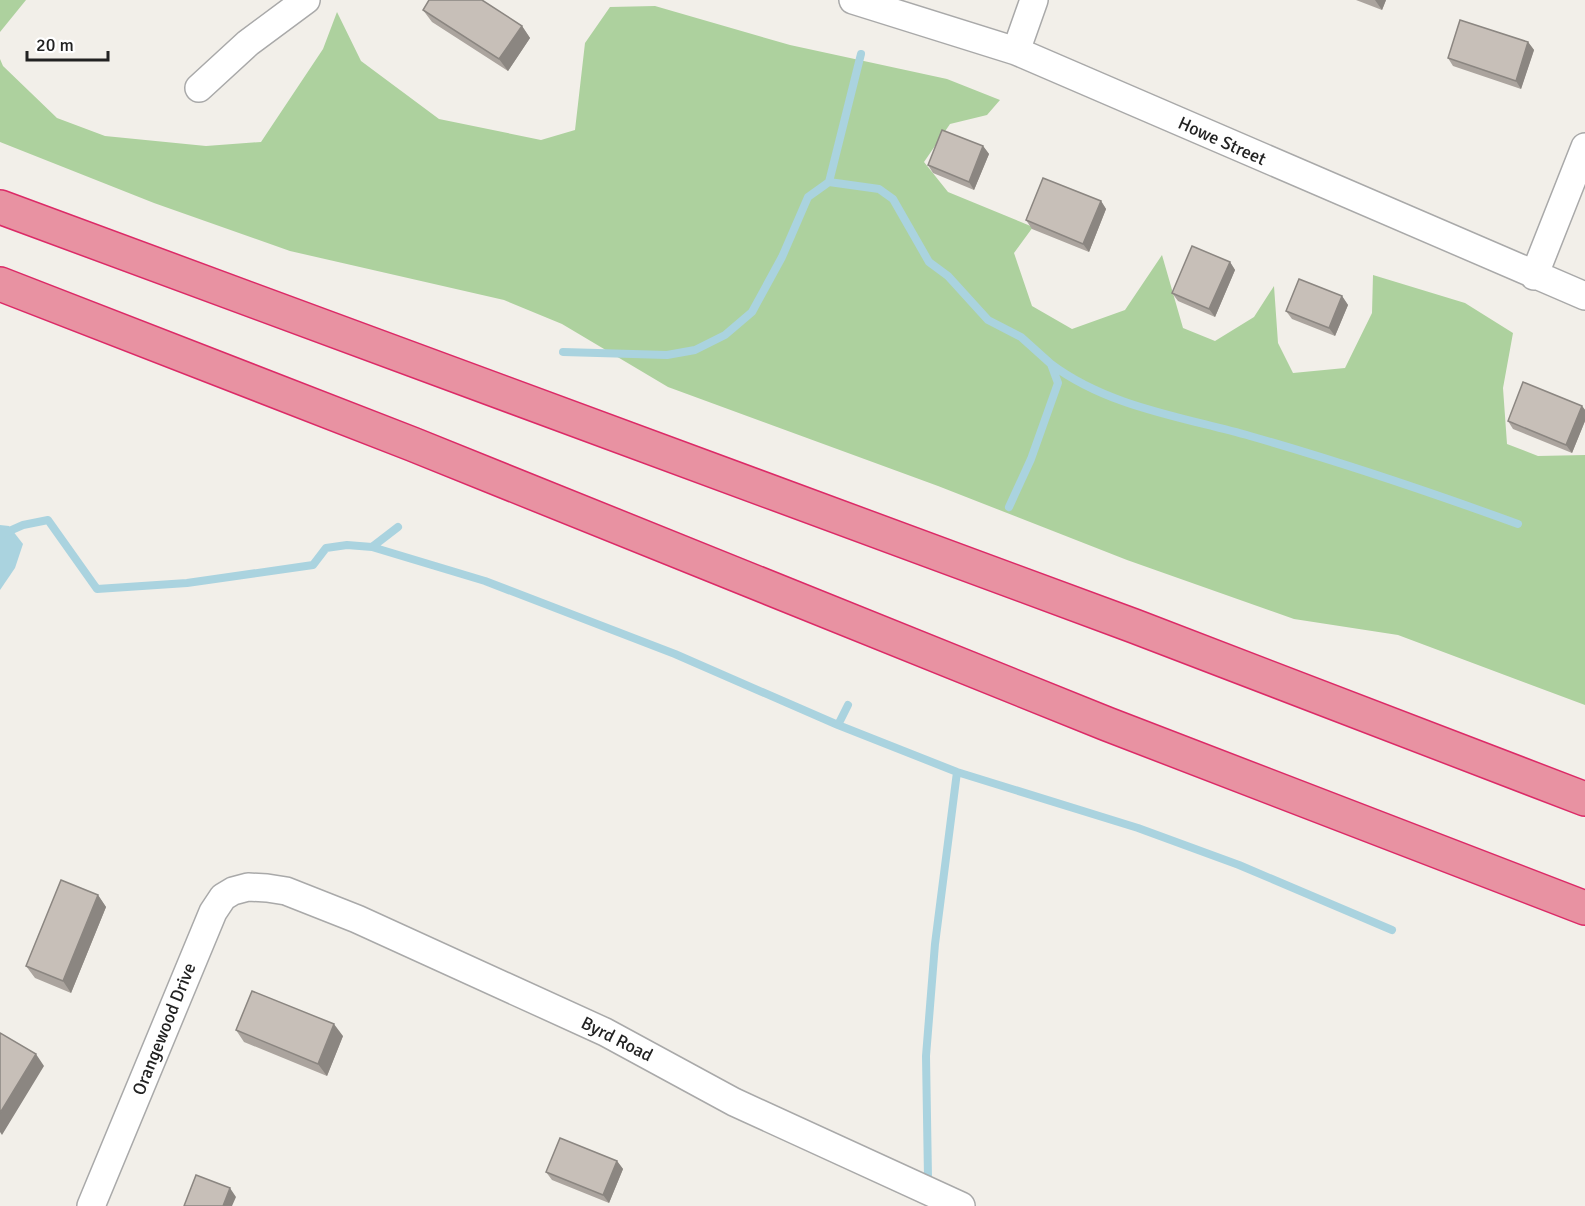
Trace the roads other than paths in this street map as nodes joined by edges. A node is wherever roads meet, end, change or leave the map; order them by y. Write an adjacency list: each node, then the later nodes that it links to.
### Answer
1 (306, 0): 5 (street)
2 (853, 0): 4 (street, Howe Street)
3 (1034, 0): 4 (street)
4 (1016, 51): 8 (street, Howe Street)
5 (199, 88)
6 (1585, 147): 8 (street)
7 (0, 207): 11 (highway)
8 (1534, 276): 10 (street, Howe Street)
9 (0, 284): 13 (highway)
10 (1585, 296)
11 (1585, 799)
12 (267, 888): 14 (street, Orangewood Drive); 15 (street, Byrd Road)
13 (1585, 909)
14 (91, 1206)
15 (961, 1206)

